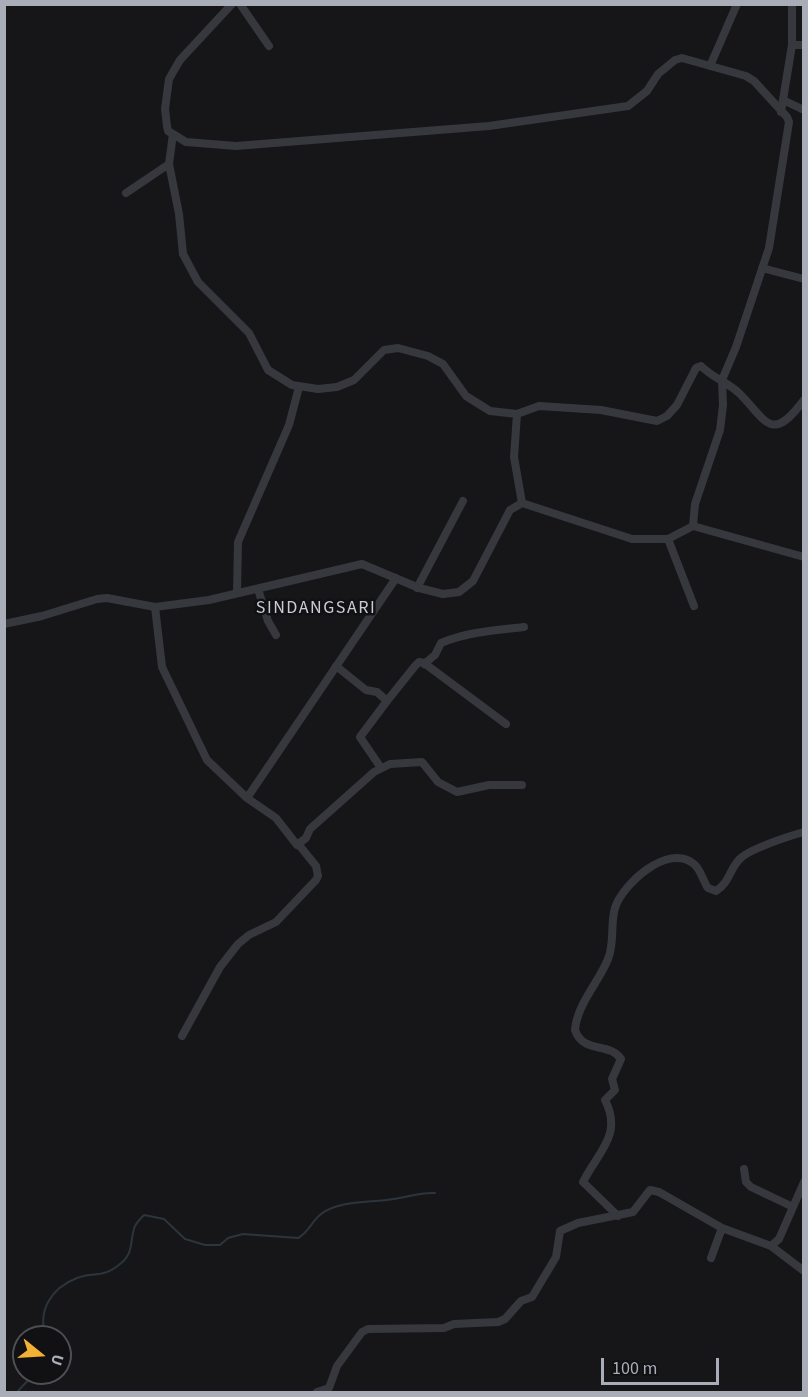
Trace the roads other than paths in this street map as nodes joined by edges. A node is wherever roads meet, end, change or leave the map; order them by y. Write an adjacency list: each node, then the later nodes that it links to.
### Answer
1 (232, 4): 12 (street)
2 (240, 4): 7 (street)
3 (737, 4): 8 (street)
4 (792, 4): 5 (street)
5 (792, 45): 6 (street); 9 (street)
6 (804, 45)
7 (269, 46)
8 (710, 66): 11 (street); 12 (street)
9 (783, 100): 10 (street); 11 (street)
10 (804, 110)
11 (782, 112): 15 (street)
12 (173, 134): 13 (street)
13 (169, 164): 14 (street); 18 (street)
14 (126, 193)
15 (762, 268): 16 (street); 17 (street)
16 (804, 279)
17 (722, 380): 19 (street); 20 (street); 23 (street)
18 (299, 387): 20 (street); 29 (street)
19 (804, 400)
20 (517, 414): 22 (street)
21 (463, 501): 27 (street)
22 (522, 503): 24 (street); 27 (street)
23 (693, 526): 24 (street); 25 (street)
24 (668, 539): 30 (street)
25 (804, 557)
26 (396, 578): 27 (street); 28 (street); 36 (street)
27 (417, 588)
28 (258, 589): 29 (street); 34 (street)
29 (237, 593): 31 (street)
30 (694, 606)
31 (155, 607): 32 (street); 41 (street)
32 (4, 624)
33 (524, 627): 35 (street)
34 (276, 635)
35 (424, 664): 37 (street); 38 (street)
36 (336, 666): 37 (street); 41 (street)
37 (387, 701): 39 (street)
38 (506, 724)
39 (381, 768): 40 (street); 43 (street)
40 (522, 785)
41 (248, 798): 43 (street)
42 (804, 832): 48 (street)
43 (299, 845): 44 (street)
44 (182, 1036)
45 (744, 1169): 47 (street)
46 (803, 1184): 47 (street)
47 (793, 1207): 50 (street)
48 (616, 1217): 49 (street); 53 (street)
49 (722, 1228): 50 (street); 51 (street)
50 (771, 1246): 52 (street)
51 (711, 1258)
52 (804, 1270)
53 (317, 1392)

